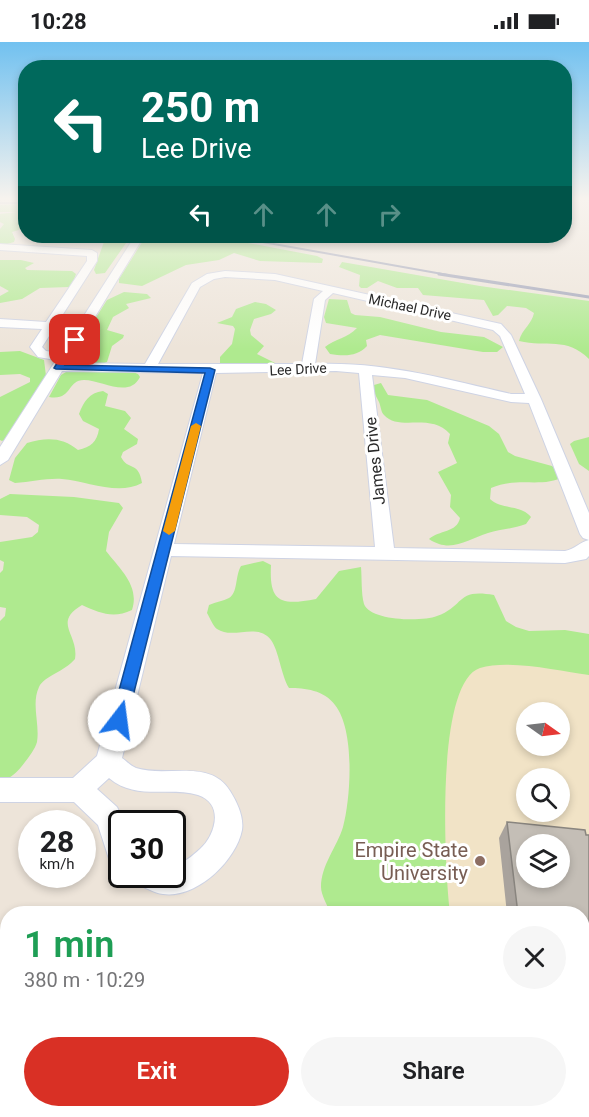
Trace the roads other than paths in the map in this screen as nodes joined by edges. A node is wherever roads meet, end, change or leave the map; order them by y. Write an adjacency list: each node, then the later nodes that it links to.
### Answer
1 (131, 249): 6 (street)
2 (2, 250): 5 (street)
3 (331, 290): 7 (street, Michael Drive); 8 (street); 11 (street, Michael Drive)
4 (0, 323): 5 (street)
5 (50, 326): 6 (street, Lee Drive)
6 (62, 362): 7 (street, Lee Drive); 12 (street)
7 (149, 368): 10 (street, Lee Drive)
8 (308, 368): 9 (street, Lee Drive); 10 (street, Lee Drive)
9 (365, 369): 11 (street, Lee Drive); 16 (street, James Drive)
10 (210, 370): 15 (street)
11 (534, 399): 13 (street, Michael Drive)
12 (0, 460)
13 (589, 534)
14 (589, 546): 16 (street)
15 (164, 550): 16 (street); 17 (street)
16 (385, 554)
17 (108, 762): 19 (street); 21 (street)
18 (0, 790): 19 (street)
19 (78, 790): 20 (street)
20 (108, 820)
21 (186, 875)

